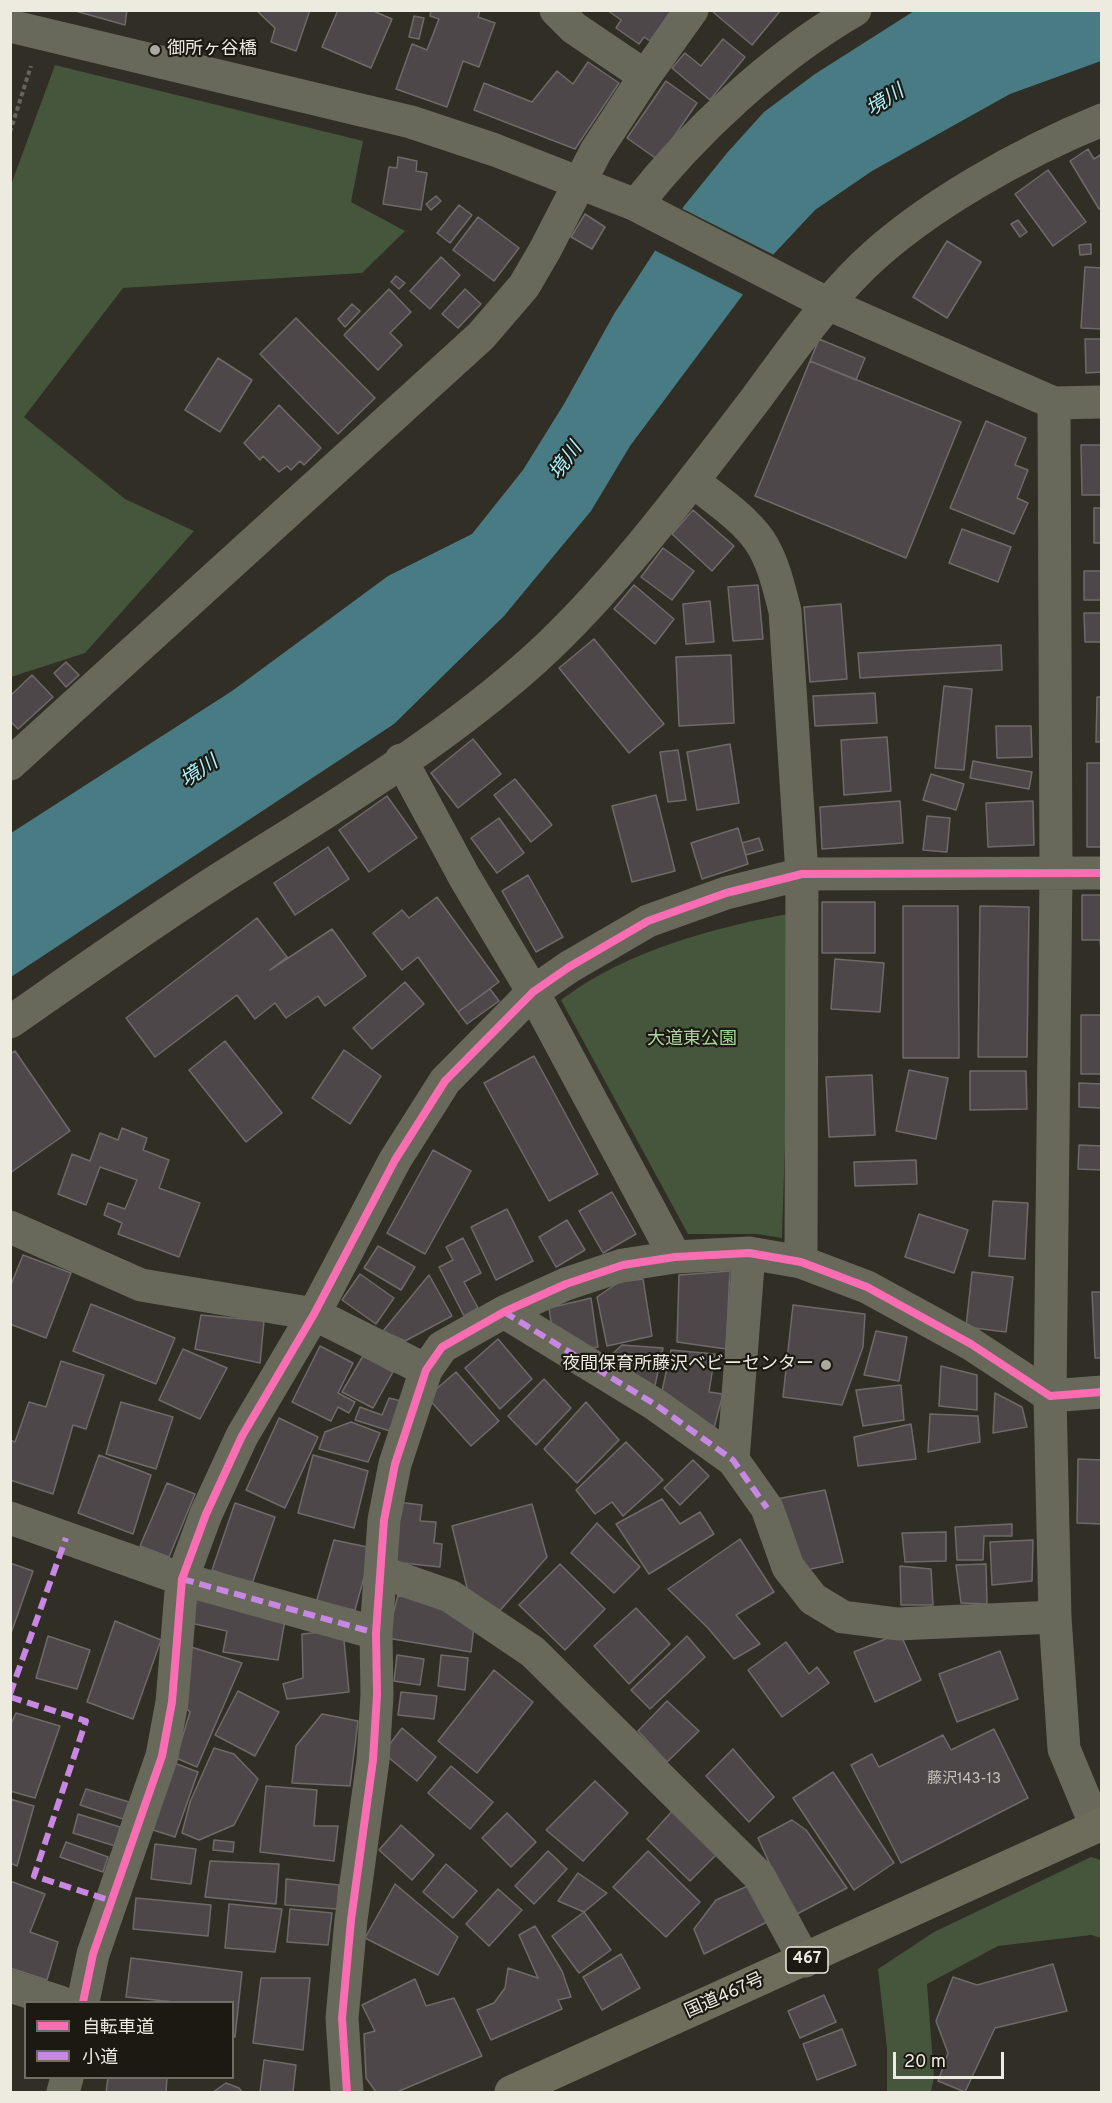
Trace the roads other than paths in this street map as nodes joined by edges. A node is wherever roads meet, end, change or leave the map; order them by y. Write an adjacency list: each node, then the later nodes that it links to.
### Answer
1 (556, 10): 5 (street)
2 (692, 10): 5 (street)
3 (855, 10): 8 (street)
4 (26, 29): 7 (street)
5 (645, 76): 7 (street)
6 (1101, 120): 9 (street)
7 (579, 185): 8 (street); 14 (street)
8 (642, 209): 9 (street)
9 (818, 299): 11 (street); 12 (street)
10 (1101, 402): 11 (street)
11 (1054, 403): 17 (street)
12 (693, 481): 13 (street); 16 (street)
13 (401, 760): 18 (street); 19 (street)
14 (10, 764)
15 (1101, 873): 17 (street)
16 (802, 874): 17 (street); 18 (street); 23 (street)
17 (1056, 874): 28 (street)
18 (533, 992): 22 (street); 25 (street)
19 (10, 1022)
20 (10, 1227): 25 (street)
21 (749, 1253): 22 (street); 23 (street); 29 (street)
22 (675, 1257): 24 (street)
23 (801, 1262): 28 (street)
24 (504, 1312): 26 (street); 29 (street)
25 (314, 1314): 26 (street); 32 (street)
26 (426, 1370): 31 (street)
27 (1101, 1392): 28 (street)
28 (1050, 1396): 33 (street)
29 (733, 1460): 33 (street)
30 (10, 1518): 32 (street)
31 (381, 1572): 34 (street); 36 (street)
32 (182, 1579): 34 (street); 39 (street)
33 (1055, 1617): 35 (street)
34 (376, 1633): 40 (street)
35 (1099, 1825): 36 (highway, 国道467号 / 467)
36 (805, 1960): 41 (highway, 国道467号 / 467)
37 (10, 1986): 38 (street)
38 (57, 2001)
39 (83, 2001)
40 (347, 2092)
41 (511, 2092)

